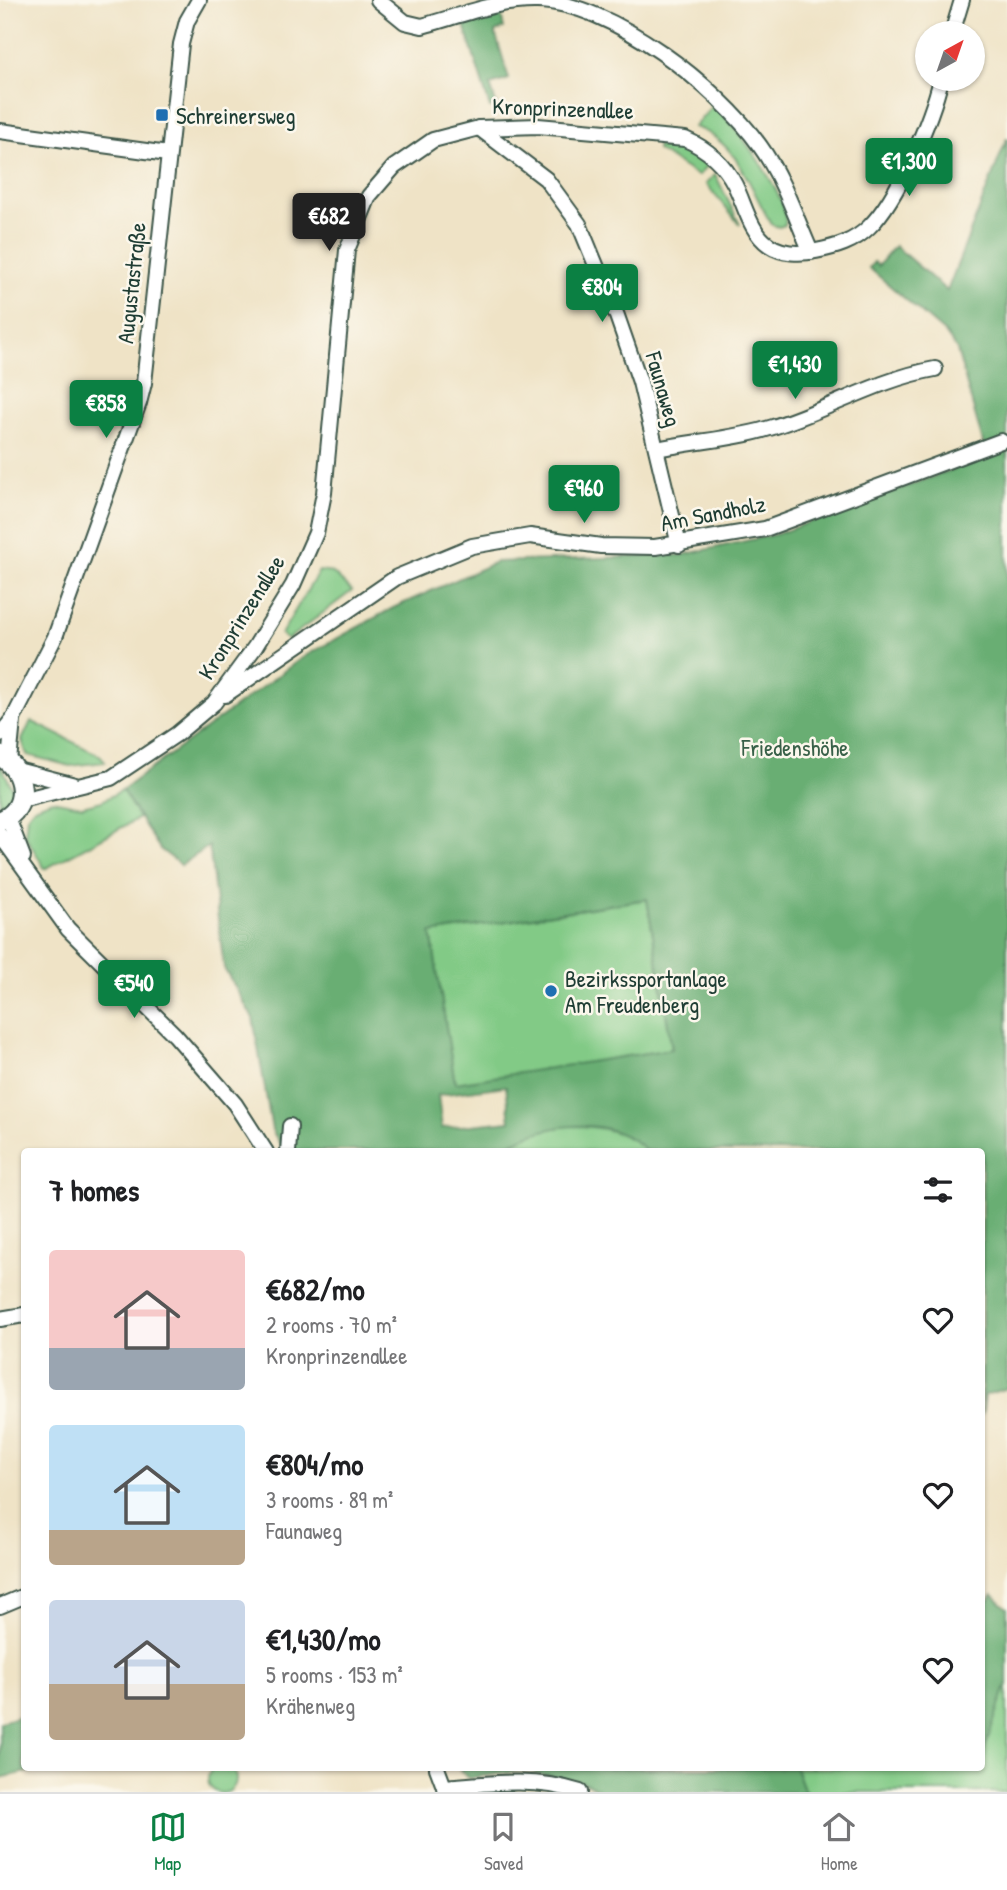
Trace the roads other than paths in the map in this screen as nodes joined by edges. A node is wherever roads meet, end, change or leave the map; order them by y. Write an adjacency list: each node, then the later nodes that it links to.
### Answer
1 (199, 0): 8 (street, Augustastraße)
2 (378, 0): 9 (street)
3 (962, 0): 4 (street)
4 (956, 21)
5 (937, 91): 9 (street, Kronprinzenallee)
6 (480, 128): 9 (street, Kronprinzenallee); 12 (street, Faunaweg); 14 (street, Kronprinzenallee)
7 (0, 131): 8 (street)
8 (168, 154): 15 (street, Augustastraße)
9 (810, 252)
10 (935, 369): 12 (street)
11 (1001, 441): 13 (street, Am Sandholz)
12 (657, 449): 13 (street, Faunaweg)
13 (679, 545): 14 (street, Am Sandholz)
14 (214, 702): 18 (street, Kronprinzenallee)
15 (13, 719): 16 (street, Augustastraße); 17 (street, Augustastraße)
16 (0, 735)
17 (9, 762): 18 (street); 19 (main road)
18 (84, 786): 19 (street, Kronprinzenallee)
19 (21, 800): 20 (main road)
20 (3, 825): 22 (street)
21 (290, 1126): 23 (street)
22 (263, 1148)
23 (288, 1148)
24 (21, 1316): 25 (street)
25 (0, 1319)
26 (21, 1597): 27 (street)
27 (0, 1606)
28 (438, 1771): 29 (street)
29 (445, 1790): 30 (street)
30 (580, 1792)

